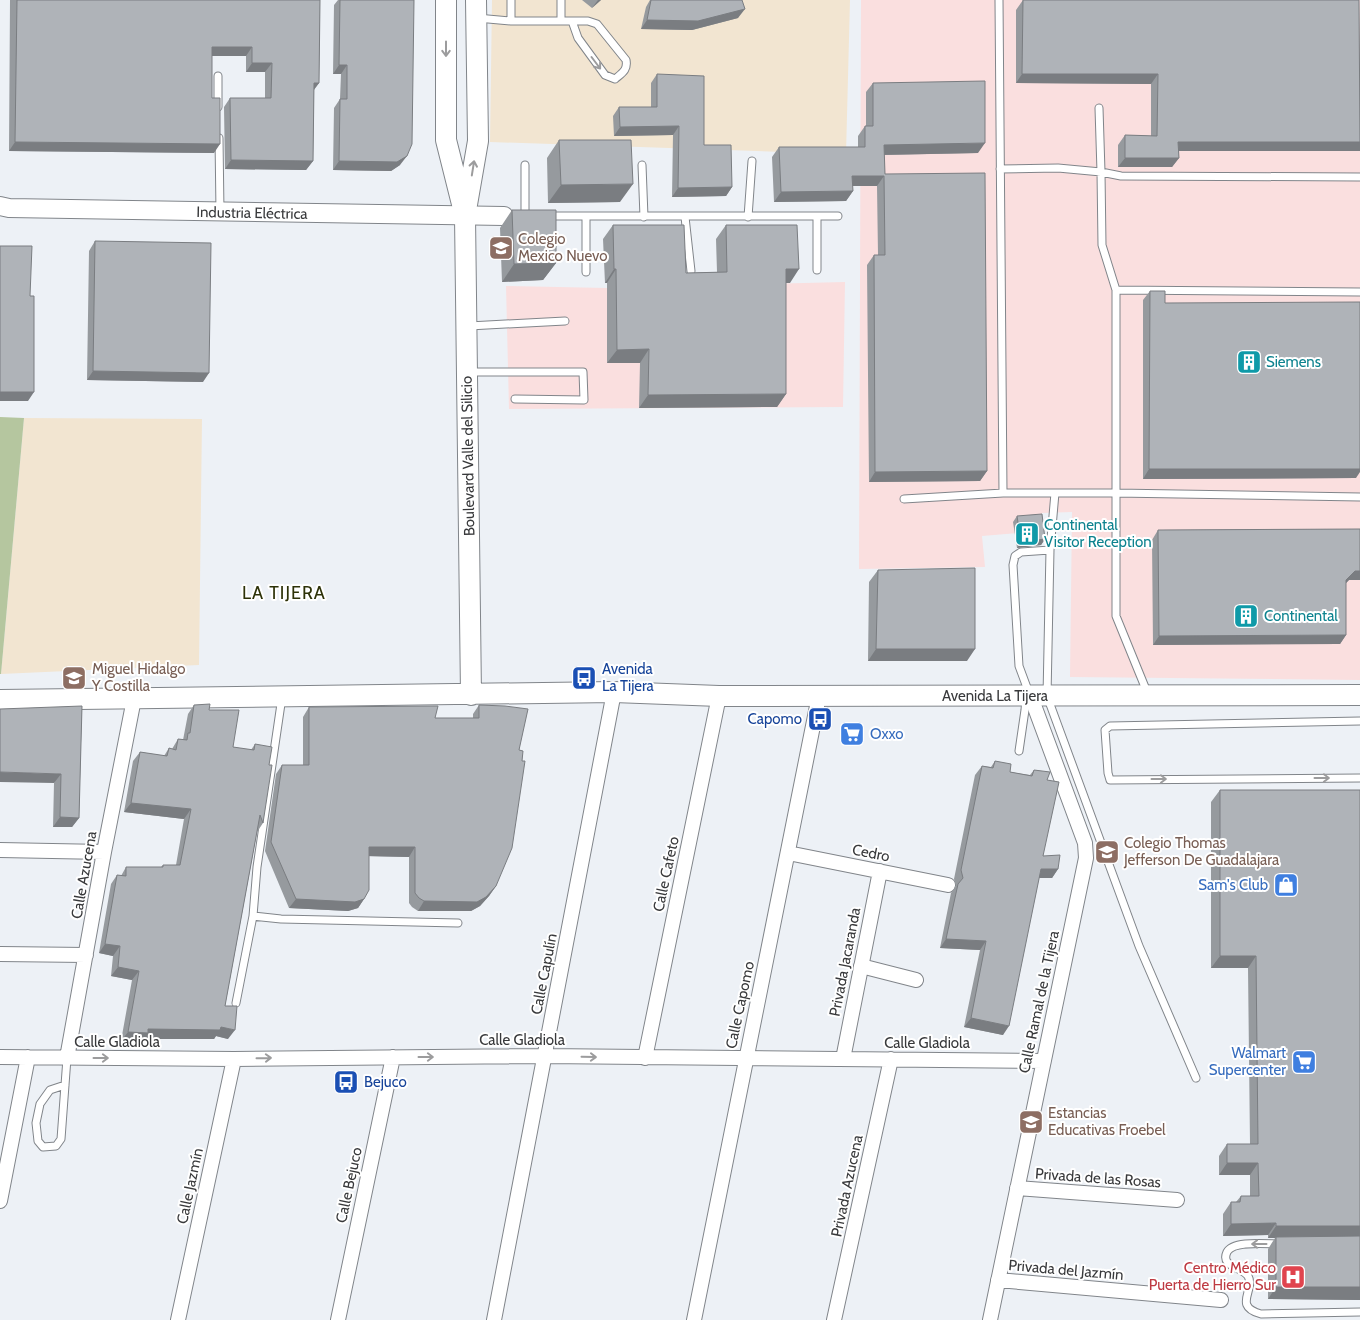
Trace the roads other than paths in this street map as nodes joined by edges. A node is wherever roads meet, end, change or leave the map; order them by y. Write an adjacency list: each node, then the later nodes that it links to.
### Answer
1 (446, 0): 21 (main road, Boulevard Valle del Silicio, one-way to 21)
2 (511, 0): 8 (lane)
3 (561, 0): 6 (lane)
4 (999, 0): 16 (lane)
5 (476, 9): 8 (lane); 21 (main road, Boulevard Valle del Silicio, one-way to 5)
6 (561, 21): 7 (lane); 8 (lane)
7 (572, 21): 7 (lane, one-way to 7)
8 (511, 22)
9 (218, 76): 11 (lane)
10 (1099, 108): 17 (lane)
11 (218, 115)
12 (218, 134): 20 (lane)
13 (752, 161): 31 (lane)
14 (525, 165): 23 (lane)
15 (642, 165): 29 (lane)
16 (1000, 169): 17 (lane); 41 (lane)
17 (1101, 172): 18 (lane); 35 (lane)
18 (1360, 176)
19 (0, 206): 20 (street, Industria Eléctrica)
20 (220, 212): 21 (street, Industria Eléctrica)
21 (465, 216): 22 (street, Industria Eléctrica); 38 (main road, Boulevard Valle del Silicio)
22 (510, 216): 23 (lane)
23 (525, 216): 24 (lane)
24 (534, 216)
25 (543, 216): 26 (lane)
26 (586, 216): 29 (lane); 34 (lane)
27 (816, 216): 28 (lane); 31 (lane); 33 (lane)
28 (838, 216)
29 (644, 217): 30 (lane)
30 (685, 217): 31 (lane); 32 (lane)
31 (748, 217)
32 (690, 270)
33 (817, 270)
34 (586, 272)
35 (1116, 290): 36 (lane); 43 (lane)
36 (1360, 292)
37 (565, 321): 38 (lane)
38 (466, 327): 39 (main road, Boulevard Valle del Silicio)
39 (467, 372): 40 (lane); 48 (main road, Boulevard Valle del Silicio)
40 (515, 399)
41 (1003, 493): 42 (lane); 45 (lane)
42 (1055, 493): 43 (lane); 46 (lane)
43 (1116, 493): 44 (lane); 53 (lane)
44 (1360, 497)
45 (904, 499)
46 (1050, 550): 52 (lane); 52 (lane)
47 (614, 692): 48 (main road, Avenida La Tijera); 50 (main road, Avenida La Tijera); 72 (street, Calle Capulín)
48 (471, 695): 54 (main road, Avenida La Tijera)
49 (1360, 695): 53 (main road, Avenida La Tijera)
50 (719, 696): 51 (main road, Avenida La Tijera); 77 (street, Calle Cafeto)
51 (819, 696): 52 (main road, Avenida La Tijera); 62 (street, Calle Capomo)
52 (1034, 696): 53 (main road, Avenida La Tijera); 58 (lane); 82 (street, Calle Ramal de la Tijera); 83 (lane)
53 (1148, 696)
54 (282, 697): 55 (main road, Avenida La Tijera); 65 (lane)
55 (134, 699): 56 (main road, Avenida La Tijera); 61 (street, Calle Azucena)
56 (0, 700)
57 (1360, 721): 59 (lane, one-way to 59)
58 (1019, 751)
59 (1360, 778)
60 (0, 850): 61 (street)
61 (104, 852): 68 (street, Calle Azucena)
62 (788, 853): 63 (street, Cedro); 78 (street, Calle Capomo)
63 (880, 871): 64 (street, Cedro); 69 (street, Privada Jacaranda)
64 (948, 885)
65 (253, 916): 66 (lane); 71 (lane)
66 (458, 923)
67 (0, 954): 68 (street)
68 (86, 955): 76 (street, Calle Azucena)
69 (861, 966): 70 (street); 80 (street, Privada Jacaranda)
70 (916, 980)
71 (236, 1003)
72 (545, 1056): 74 (street, Calle Gladiola, one-way to 72); 77 (street, Calle Gladiola, one-way to 77); 94 (street, Calle Capulín)
73 (0, 1057): 75 (street, Calle Gladiola)
74 (393, 1057): 79 (street, Calle Gladiola, one-way to 74); 93 (street, Calle Bejuco)
75 (28, 1058): 76 (street, Calle Gladiola); 86 (street)
76 (67, 1058): 79 (street, Calle Gladiola, one-way to 79); 84 (lane)
77 (645, 1058): 78 (street, Calle Gladiola)
78 (746, 1058): 80 (street, Calle Gladiola); 95 (street, Calle Capomo)
79 (234, 1059): 92 (street, Calle Jazmín)
80 (843, 1059): 81 (street, Calle Gladiola)
81 (891, 1059): 82 (street, Calle Gladiola); 96 (street, Privada Azucena)
82 (1044, 1061): 85 (street, Calle Ramal de la Tijera)
83 (1196, 1078)
84 (65, 1085): 84 (lane)
85 (1017, 1188): 87 (street, Privada de las Rosas); 89 (street, Calle Ramal de la Tijera)
86 (0, 1197)
87 (1177, 1200)
88 (1292, 1244): 91 (lane, one-way to 91)
89 (998, 1280): 90 (street, Privada del Jazmín); 97 (street, Calle Ramal de la Tijera)
90 (1221, 1300)
91 (1360, 1312)
92 (178, 1320)
93 (338, 1320)
94 (494, 1320)
95 (694, 1320)
96 (834, 1320)
97 (990, 1320)

